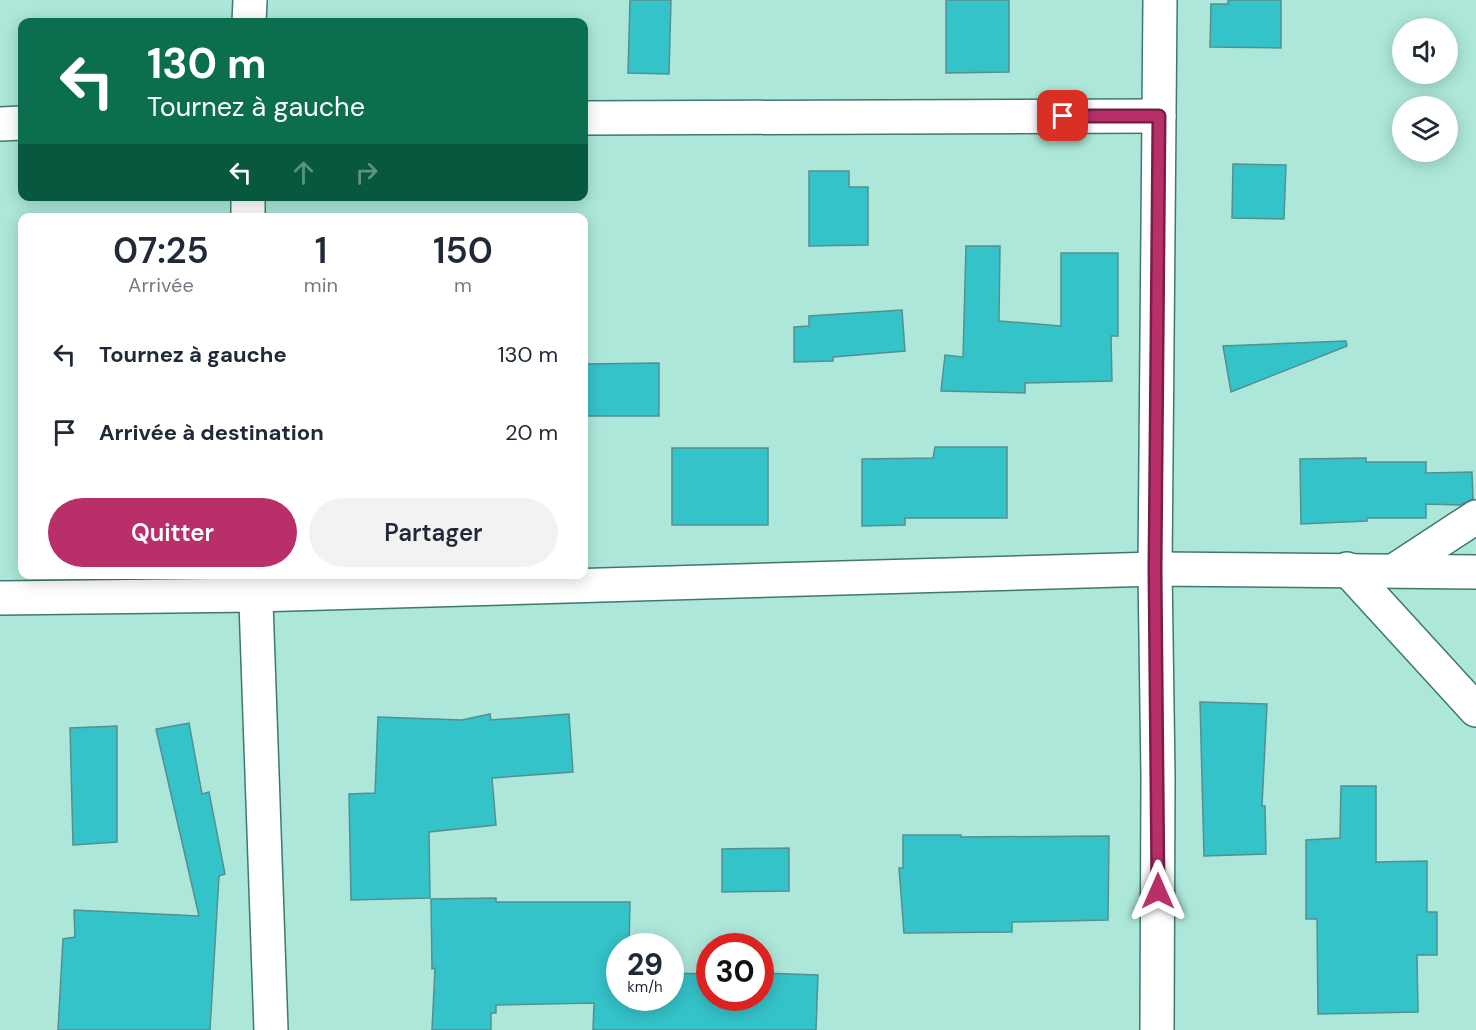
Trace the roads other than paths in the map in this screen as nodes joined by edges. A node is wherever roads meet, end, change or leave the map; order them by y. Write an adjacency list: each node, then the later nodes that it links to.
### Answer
1 (250, 0): 3 (street)
2 (1160, 0): 4 (street)
3 (249, 18)
4 (1159, 116): 5 (street); 9 (street)
5 (588, 118)
6 (18, 123): 7 (street)
7 (0, 124)
8 (1476, 517): 11 (street)
9 (1155, 569): 10 (street); 13 (street); 17 (street)
10 (1347, 569): 11 (street); 15 (street)
11 (1395, 570): 12 (street)
12 (1476, 572)
13 (255, 585): 14 (street); 16 (street)
14 (0, 598)
15 (1476, 710)
16 (271, 1030)
17 (1157, 1030)

